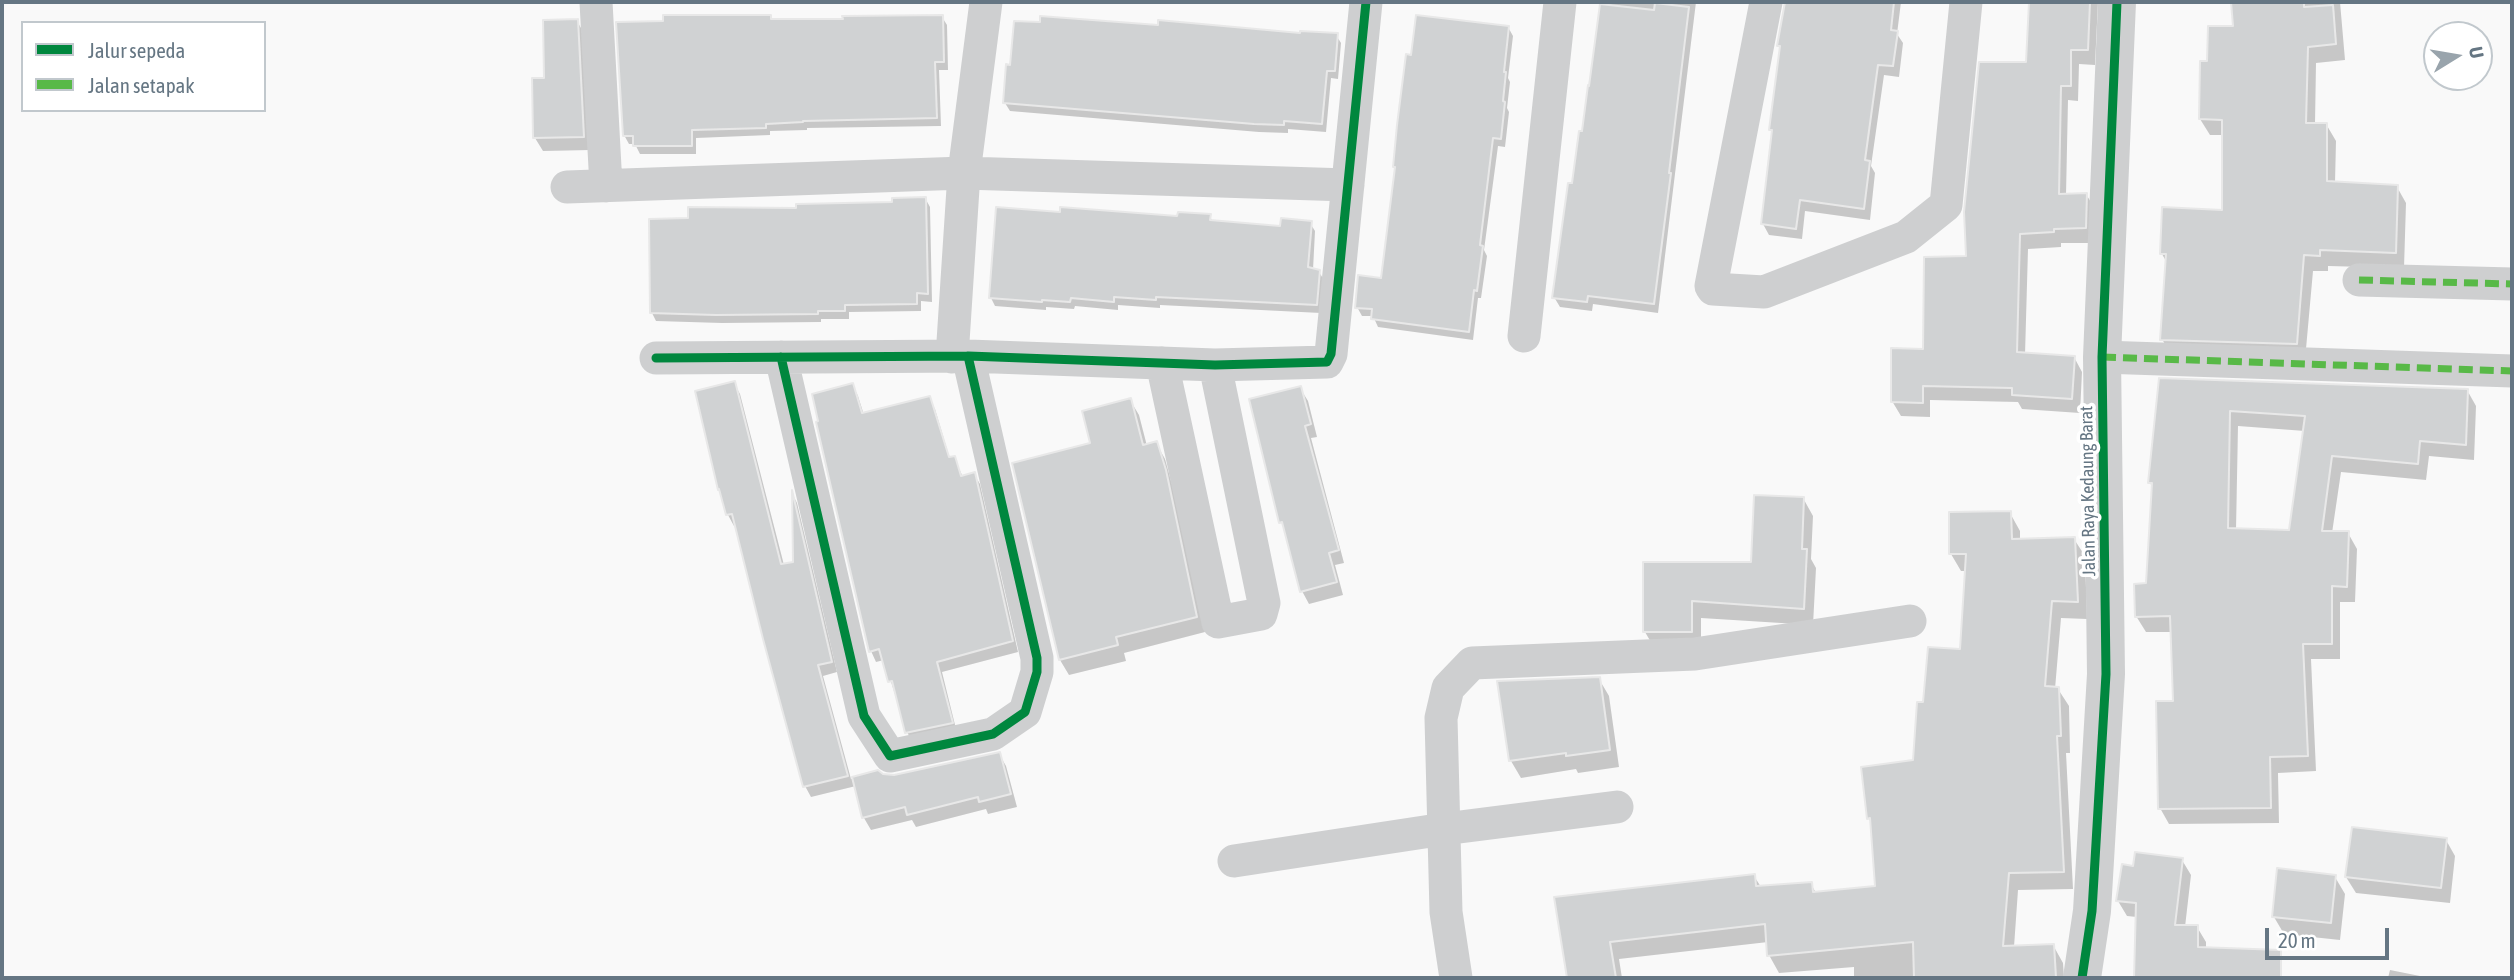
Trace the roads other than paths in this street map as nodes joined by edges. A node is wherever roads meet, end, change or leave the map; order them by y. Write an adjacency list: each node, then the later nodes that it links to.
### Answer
1 (596, 2): 10 (street)
2 (986, 2): 8 (street)
3 (1366, 2): 9 (street)
4 (1560, 2): 14 (street)
5 (1766, 2): 6 (street)
6 (1966, 2)
7 (2117, 2): 16 (street, Jalan Raya Kedaung Barat)
8 (964, 173): 9 (street); 10 (street); 15 (street)
9 (1348, 185): 20 (street)
10 (606, 186): 11 (street)
11 (567, 187)
12 (2359, 280): 13 (street)
13 (2512, 284)
14 (1524, 336)
15 (960, 356): 17 (street); 17 (street); 19 (street)
16 (2102, 356): 21 (street); 27 (street, Jalan Raya Kedaung Barat)
17 (781, 357): 18 (street)
18 (656, 358)
19 (1162, 363): 20 (street); 20 (street)
20 (1215, 365)
21 (2512, 370)
22 (1910, 621): 24 (street)
23 (1617, 807): 24 (street)
24 (1444, 829): 25 (street); 26 (street)
25 (1234, 861)
26 (1457, 978)
27 (2082, 978)

